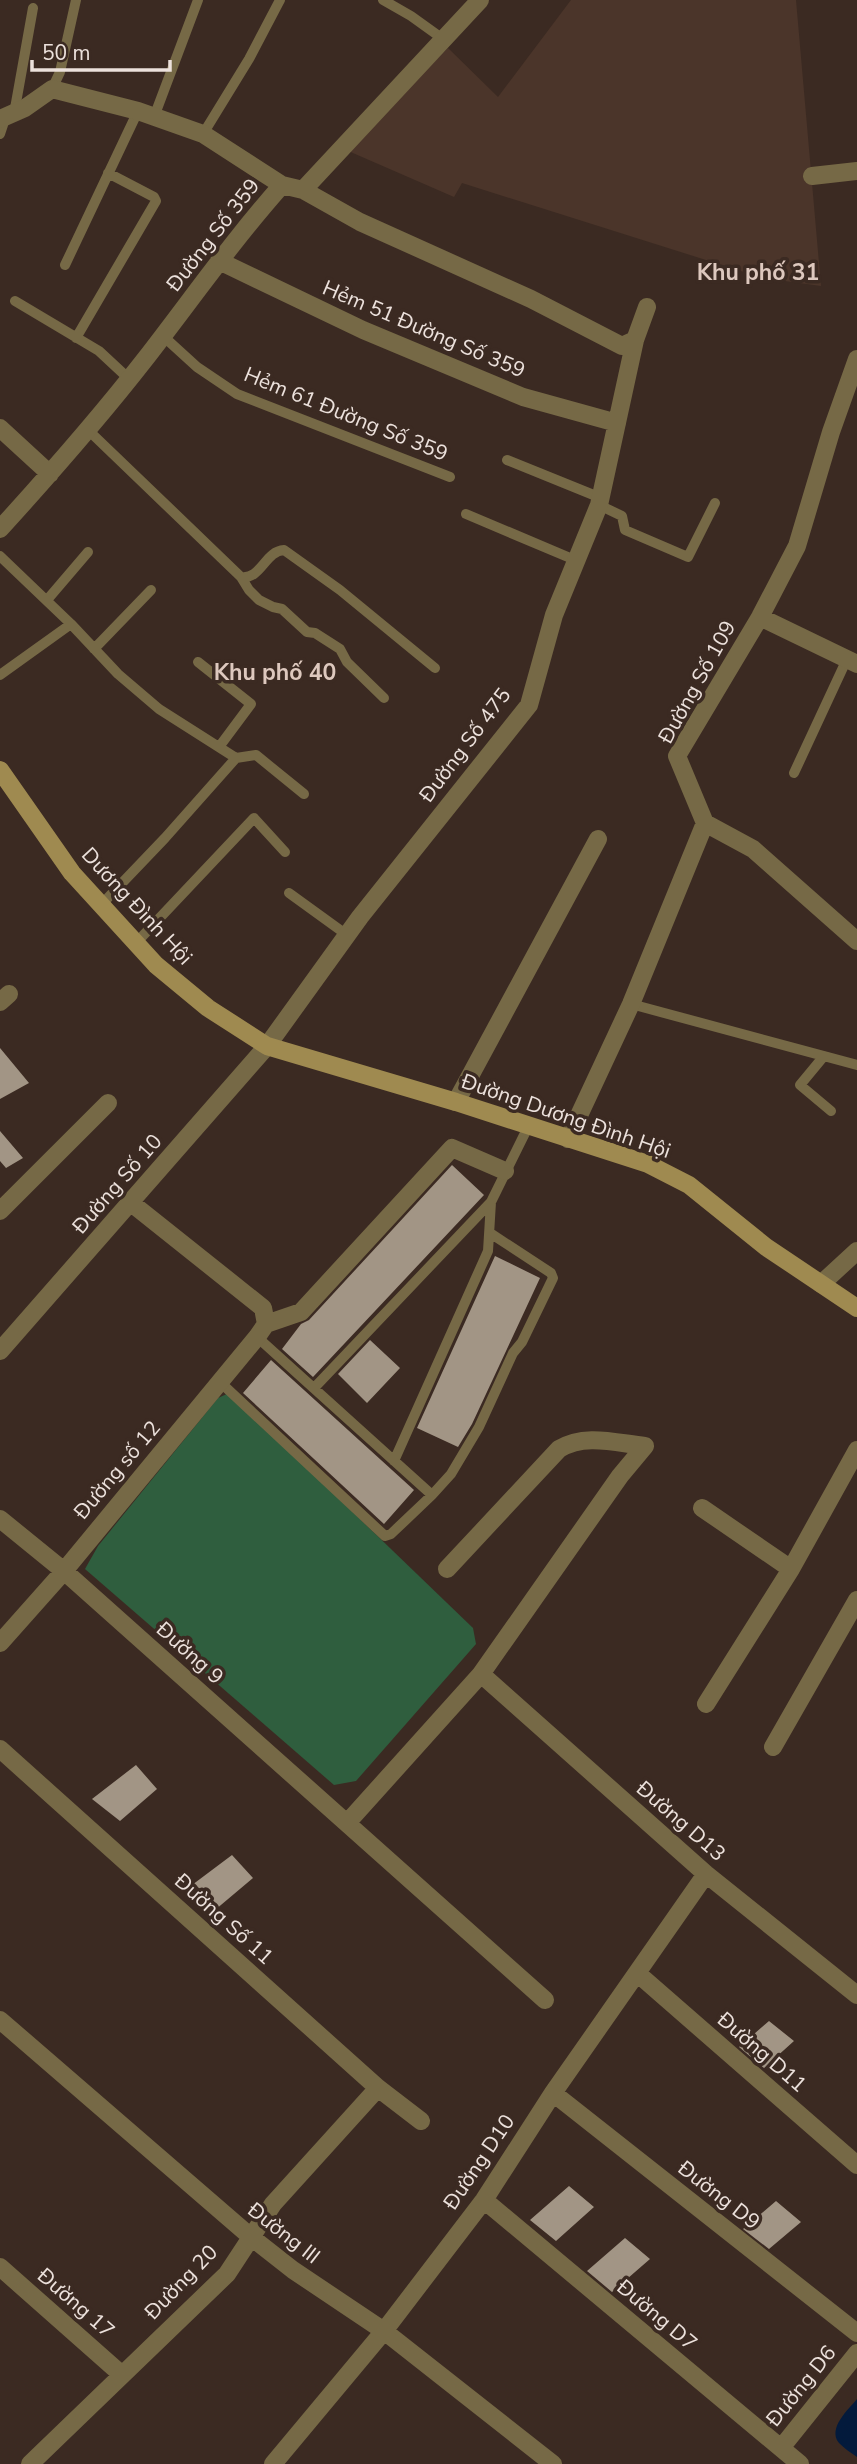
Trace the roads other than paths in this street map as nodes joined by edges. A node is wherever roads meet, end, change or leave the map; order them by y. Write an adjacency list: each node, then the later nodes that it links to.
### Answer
1 (76, 0): 8 (lane)
2 (198, 0): 9 (lane)
3 (280, 0): 11 (lane)
4 (383, 0): 7 (lane)
5 (480, 0): 7 (street)
6 (33, 8): 10 (lane)
7 (443, 39): 16 (street)
8 (52, 89): 9 (street); 10 (street)
9 (146, 114): 11 (street); 13 (lane)
10 (5, 121)
11 (203, 134): 15 (street)
12 (857, 171): 14 (street)
13 (108, 173): 18 (lane); 22 (lane)
14 (812, 176)
15 (282, 185): 16 (street, Đường Số 359); 17 (street, Đường Số 359)
16 (303, 190): 23 (street, Đường Số 359)
17 (219, 261): 21 (street, Đường Số 359); 26 (street, Hẻm 51 Đường Số 359)
18 (65, 265)
19 (15, 301): 22 (lane)
20 (647, 307): 23 (street, Đường Số 475)
21 (163, 336): 25 (street, Đường Số 359); 31 (lane, Hẻm 61 Đường Số 359)
22 (76, 338): 25 (lane)
23 (635, 340): 26 (street, Đường Số 475)
24 (857, 359): 42 (street, Đường Số 109)
25 (128, 378): 28 (street, Đường Số 359)
26 (617, 423): 32 (street, Đường Số 475)
27 (0, 428): 30 (street)
28 (87, 429): 30 (street, Đường Số 359); 39 (lane)
29 (507, 460): 32 (lane)
30 (50, 474): 35 (street, Đường Số 359)
31 (450, 477)
32 (600, 501): 33 (lane); 38 (street, Đường Số 475)
33 (715, 503)
34 (466, 514): 38 (lane)
35 (0, 530)
36 (88, 552): 41 (lane)
37 (0, 556): 41 (lane)
38 (575, 560): 60 (street, Đường Số 475)
39 (242, 577): 47 (lane); 49 (lane)
40 (151, 590): 44 (lane)
41 (47, 600): 43 (lane)
42 (760, 617): 46 (street); 55 (street, Đường Số 109)
43 (71, 624): 44 (lane); 48 (lane)
44 (94, 649): 50 (lane)
45 (198, 662): 50 (lane)
46 (852, 662): 53 (lane)
47 (435, 668)
48 (0, 675)
49 (384, 698)
50 (219, 747): 51 (lane)
51 (236, 758): 54 (lane); 59 (lane)
52 (0, 769): 59 (street, Dương Đình Hội)
53 (794, 773)
54 (304, 794)
55 (705, 823): 61 (street); 63 (street)
56 (598, 839): 67 (street)
57 (285, 852): 62 (lane)
58 (289, 893): 60 (lane)
59 (101, 905): 62 (street, Dương Đình Hội)
60 (347, 935): 64 (street, Đường Số 475)
61 (857, 941)
62 (136, 943): 64 (street, Dương Đình Hội)
63 (631, 1004): 65 (lane); 71 (street)
64 (267, 1046): 67 (street, Đường Dương Đình Hội); 73 (street, Đường Số 10)
65 (824, 1056): 66 (lane); 69 (lane)
66 (857, 1066)
67 (456, 1102): 70 (street, Đường Dương Đình Hội)
68 (108, 1103): 75 (street)
69 (831, 1111)
70 (528, 1127): 71 (street, Đường Dương Đình Hội); 72 (lane)
71 (568, 1139): 78 (street, Đường Dương Đình Hội)
72 (505, 1171): 74 (lane); 80 (street)
73 (130, 1202): 80 (street); 81 (street, Đường Số 10)
74 (491, 1202): 76 (lane); 83 (lane)
75 (0, 1211)
76 (490, 1233): 85 (lane); 86 (lane)
77 (857, 1251): 78 (street)
78 (821, 1284): 79 (street, Đường Dương Đình Hội)
79 (857, 1308)
80 (262, 1330): 82 (street, Đường số 12); 83 (lane)
81 (0, 1351)
82 (220, 1382): 86 (lane); 91 (street, Đường số 12)
83 (315, 1387): 85 (lane)
84 (857, 1450): 90 (street)
85 (394, 1461): 86 (lane)
86 (432, 1495)
87 (702, 1508): 90 (street)
88 (0, 1519): 91 (street, Đường 9)
89 (447, 1569): 94 (street)
90 (791, 1569): 95 (street)
91 (64, 1571): 93 (street, Đường số 12); 98 (street, Đường 9)
92 (857, 1600): 96 (street)
93 (0, 1643)
94 (481, 1674): 98 (street); 99 (street, Đường D13)
95 (706, 1704)
96 (773, 1747)
97 (0, 1749): 104 (street, Đường Số 11)
98 (347, 1823): 102 (street, Đường 9)
99 (706, 1874): 100 (street, Đường D10); 101 (street, Đường D13)
100 (637, 1973): 105 (street, Đường D10); 107 (street, Đường D11)
101 (854, 1987)
102 (545, 2000)
103 (0, 2020): 109 (street, Đường III)
104 (379, 2088): 106 (street, Đường Số 11); 109 (street, Đường 20)
105 (553, 2092): 108 (street, Đường D10); 112 (street, Đường D9)
106 (421, 2120)
107 (857, 2165)
108 (484, 2200): 111 (street, Đường D10); 115 (street, Đường D7)
109 (251, 2238): 111 (street, Đường III); 114 (street, Đường 20)
110 (0, 2267): 114 (street, Đường 17)
111 (384, 2331): 116 (street, Đường D10); 118 (street, Đường III)
112 (857, 2333)
113 (857, 2353): 115 (street, Đường D6)
114 (121, 2374): 117 (street, Đường 20)
115 (781, 2448): 119 (street, Đường D7)
116 (278, 2463)
117 (30, 2464)
118 (554, 2464)
119 (800, 2464)

